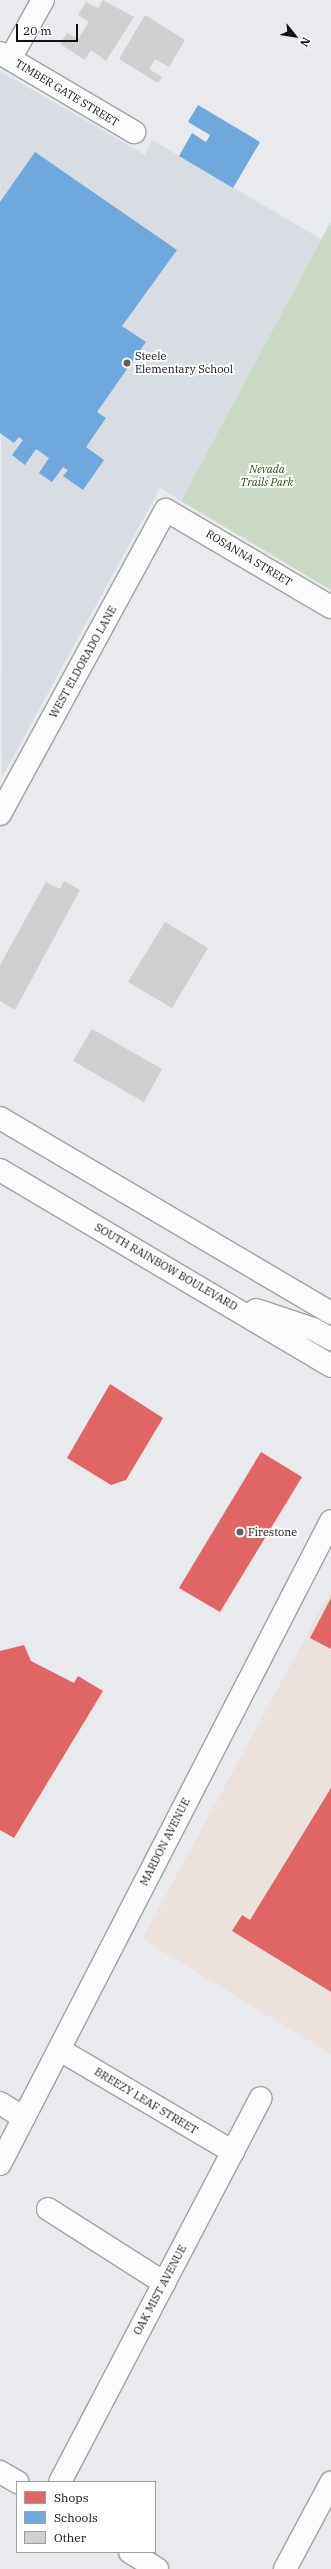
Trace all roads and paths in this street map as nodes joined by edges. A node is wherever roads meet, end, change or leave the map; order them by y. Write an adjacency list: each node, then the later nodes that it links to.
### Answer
1 (43, 0): 2 (street)
2 (5, 56): 3 (street, TIMBER GATE STREET)
3 (134, 132)
4 (166, 510): 5 (street, ROSANNA STREET); 6 (street, WEST ELDORADO LANE)
5 (331, 607)
6 (0, 814)
7 (0, 1118): 9 (street)
8 (0, 1126): 9 (street)
9 (23, 1132): 12 (street)
10 (0, 1170): 11 (street, SOUTH RAINBOW BOULEVARD)
11 (219, 1298): 13 (street); 14 (street, SOUTH RAINBOW BOULEVARD)
12 (331, 1313)
13 (331, 1339)
14 (331, 1366)
15 (331, 1521): 16 (street, MARDON AVENUE)
16 (60, 2050): 19 (street, MARDON AVENUE); 20 (street, BREEZY LEAF STREET)
17 (261, 2098): 20 (street, OAK MIST AVENUE)
18 (0, 2103): 19 (street)
19 (24, 2118): 21 (street, MARDON AVENUE)
20 (232, 2152): 23 (street, OAK MIST AVENUE)
21 (0, 2164)
22 (48, 2209): 23 (street)
23 (164, 2283): 26 (street, OAK MIST AVENUE)
24 (0, 2472): 25 (street)
25 (16, 2481)
26 (61, 2481)
27 (330, 2486): 30 (street)
28 (132, 2553): 29 (street)
29 (157, 2569)
30 (286, 2569)

